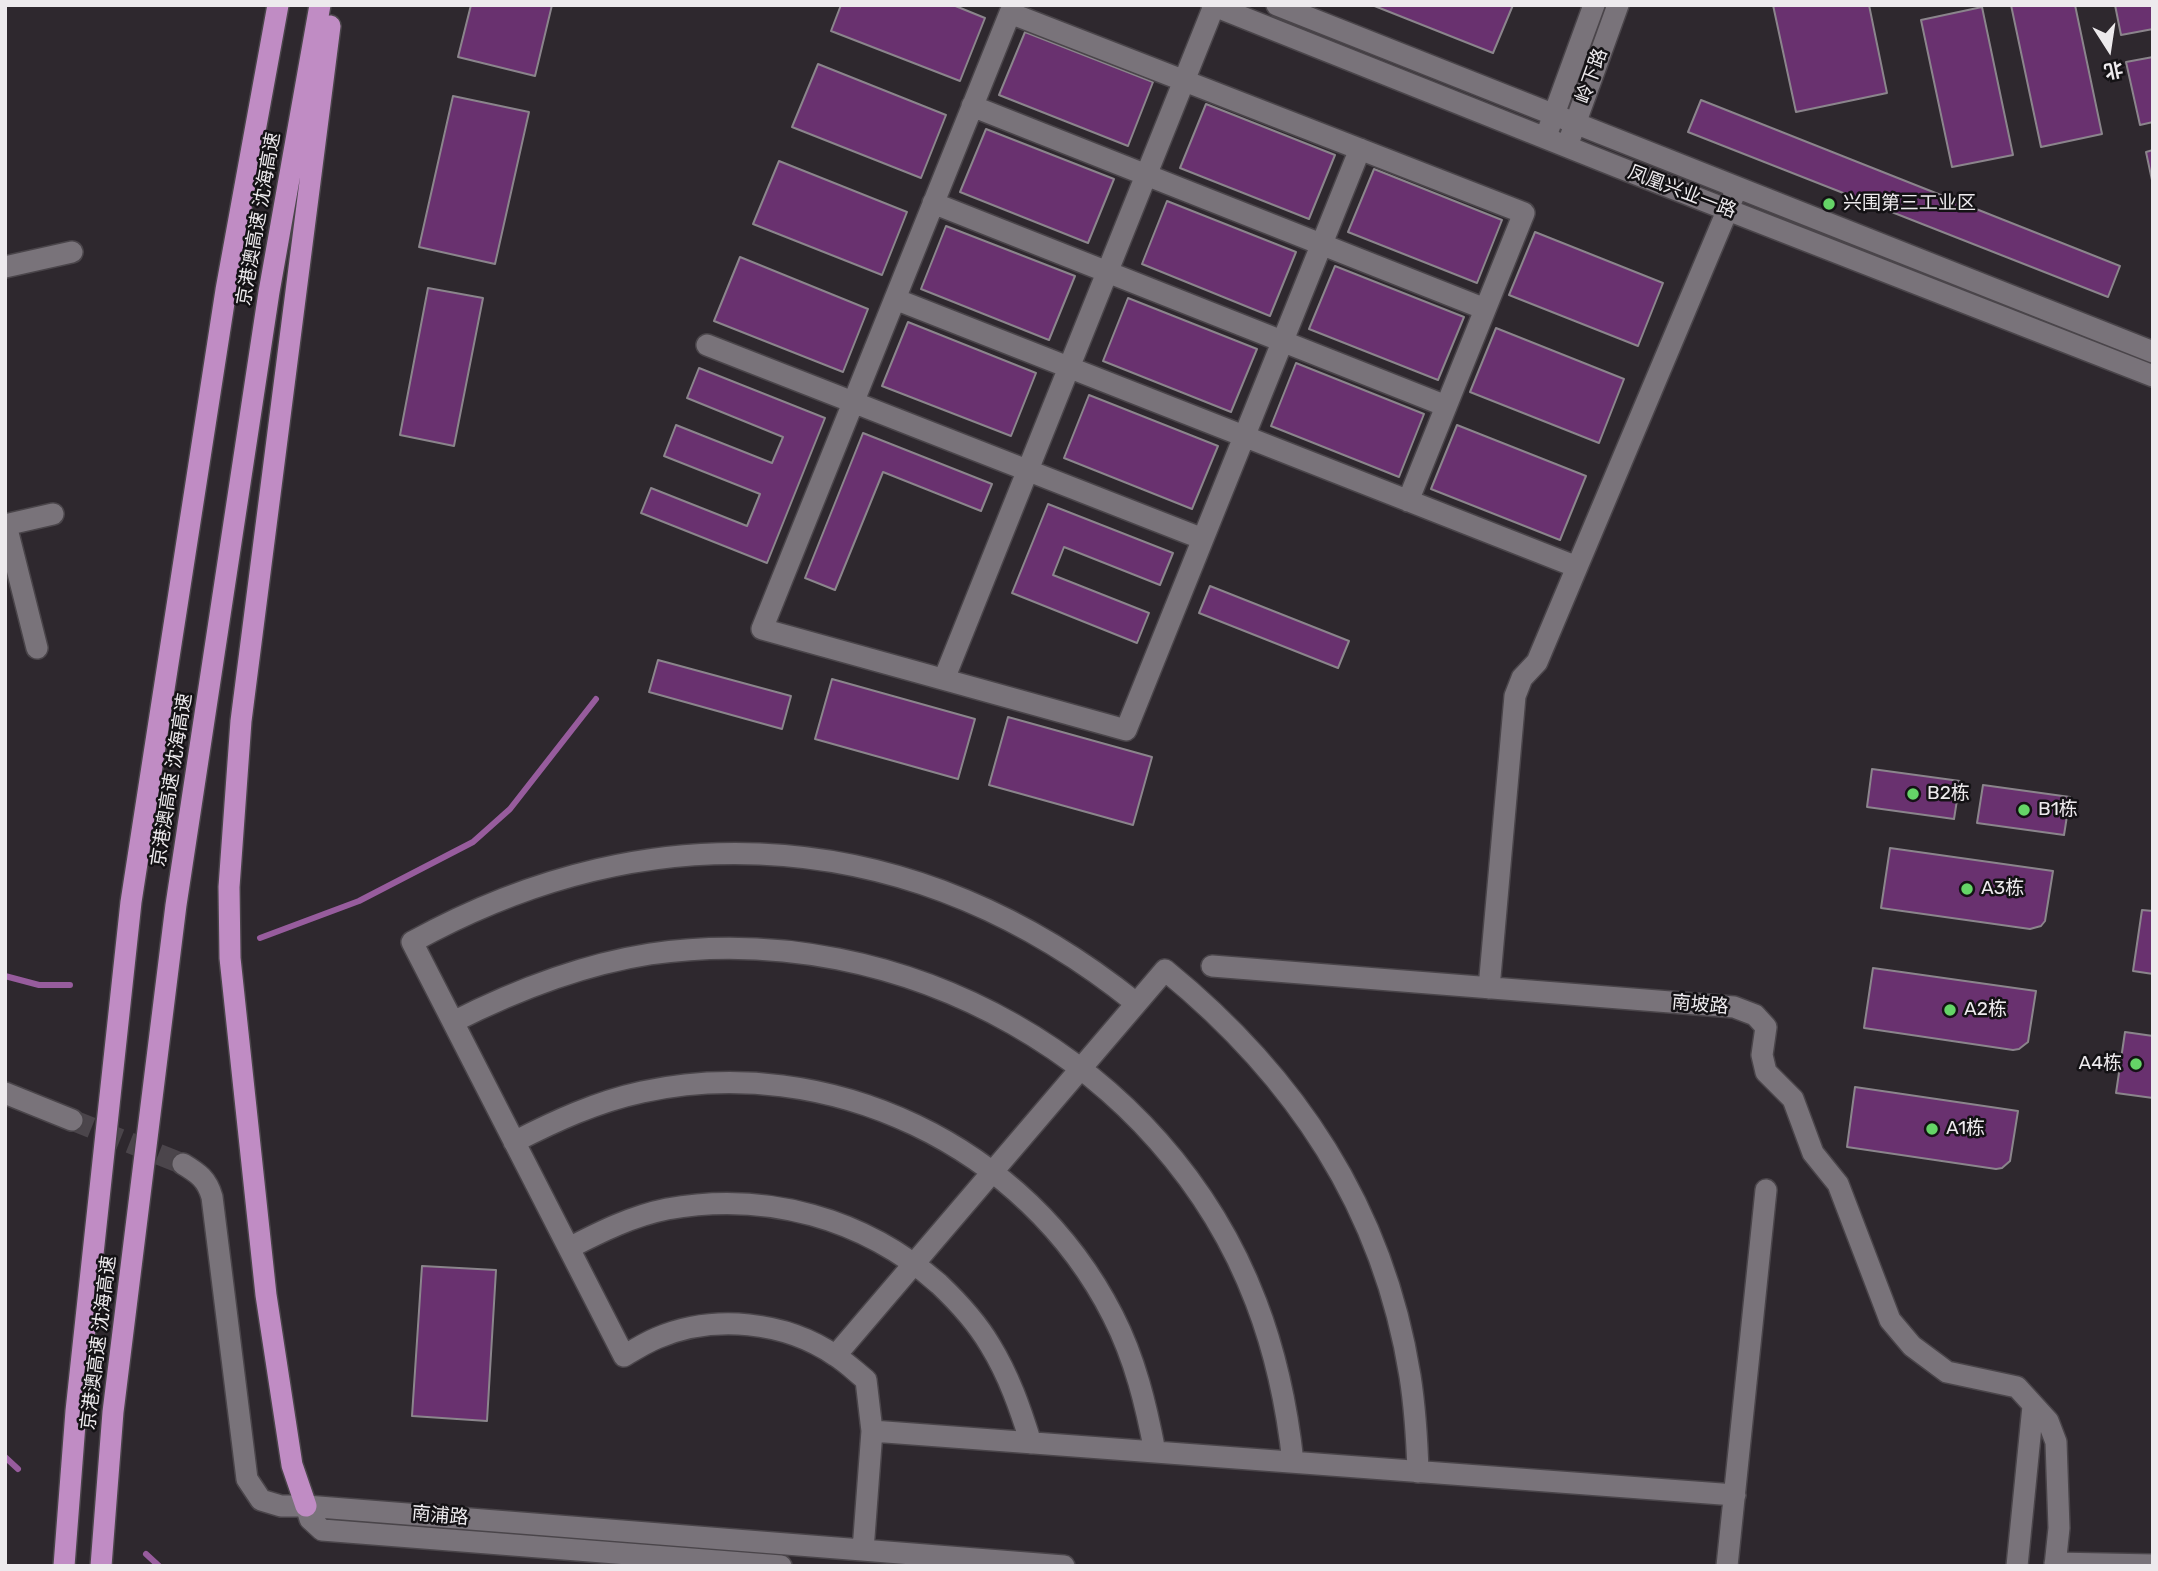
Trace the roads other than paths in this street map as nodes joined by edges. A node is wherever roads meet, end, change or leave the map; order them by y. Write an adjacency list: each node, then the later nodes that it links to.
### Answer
1 (278, 5): 66 (highway, 京港澳高速 沈海高速)
2 (320, 5): 67 (highway, 京港澳高速 沈海高速)
3 (332, 5): 62 (highway)
4 (1277, 5): 10 (street, 凤凰兴业一路)
5 (1594, 5): 10 (street, 岭下路)
6 (1618, 5): 11 (street, 岭下路)
7 (1213, 6): 8 (street); 12 (street, 凤凰兴业一路)
8 (1185, 81): 9 (street); 14 (street); 15 (street)
9 (972, 106): 15 (street); 17 (street)
10 (1553, 116): 11 (street, 凤凰兴业一路); 12 (street, 岭下路)
11 (1574, 124): 13 (street, 岭下路); 16 (street, 凤凰兴业一路)
12 (1545, 138): 13 (street, 凤凰兴业一路)
13 (1566, 146): 18 (street, 凤凰兴业一路)
14 (1360, 149): 19 (street); 24 (street)
15 (1147, 175): 19 (street); 22 (street)
16 (1736, 188): 18 (street); 27 (street, 凤凰兴业一路)
17 (933, 203): 22 (street); 23 (street)
18 (1727, 210): 29 (street, 凤凰兴业一路); 38 (street)
19 (1321, 244): 24 (street); 25 (street)
20 (72, 252): 21 (street)
21 (5, 267)
22 (1108, 272): 25 (street); 28 (street)
23 (894, 299): 28 (street); 30 (street)
24 (1485, 309): 31 (street)
25 (1282, 341): 31 (street); 32 (street)
26 (706, 345): 30 (street)
27 (2153, 352)
28 (1069, 368): 32 (street); 33 (street)
29 (2153, 376)
30 (853, 402): 33 (street); 40 (street)
31 (1446, 406): 34 (street)
32 (1244, 437): 34 (street); 37 (street)
33 (1028, 471): 37 (street); 40 (street)
34 (1408, 501): 38 (street)
35 (53, 514): 36 (street)
36 (5, 525): 39 (street)
37 (1203, 539): 40 (street)
38 (1577, 567): 42 (street)
39 (37, 648)
40 (944, 679)
41 (1212, 966): 42 (street, 南坡路)
42 (1489, 988): 55 (street, 南坡路)
43 (1136, 1003): 44 (street); 45 (street); 60 (street)
44 (453, 1022): 45 (street); 48 (street)
45 (1081, 1068): 50 (street); 59 (street)
46 (5, 1093): 47 (street)
47 (72, 1121)
48 (514, 1142): 50 (street); 52 (street)
49 (183, 1164): 62 (street)
50 (993, 1171): 53 (street); 58 (street)
51 (1766, 1190): 61 (street)
52 (569, 1248): 53 (street); 54 (street)
53 (915, 1263): 54 (street); 57 (street)
54 (836, 1356): 56 (street)
55 (2033, 1406): 64 (street, 南坡路); 71 (street)
56 (872, 1431): 57 (street); 63 (street)
57 (1031, 1443): 58 (street)
58 (1155, 1452): 59 (street)
59 (1293, 1462): 60 (street)
60 (1418, 1472): 61 (street)
61 (1735, 1495): 70 (street)
62 (306, 1506): 63 (street, 南浦路); 68 (street, 南浦路)
63 (863, 1550): 69 (street, 南浦路)
64 (2055, 1564): 65 (street)
65 (2153, 1565)
66 (64, 1566)
67 (101, 1566)
68 (781, 1566)
69 (1064, 1566)
70 (1727, 1566)
71 (2017, 1566)

